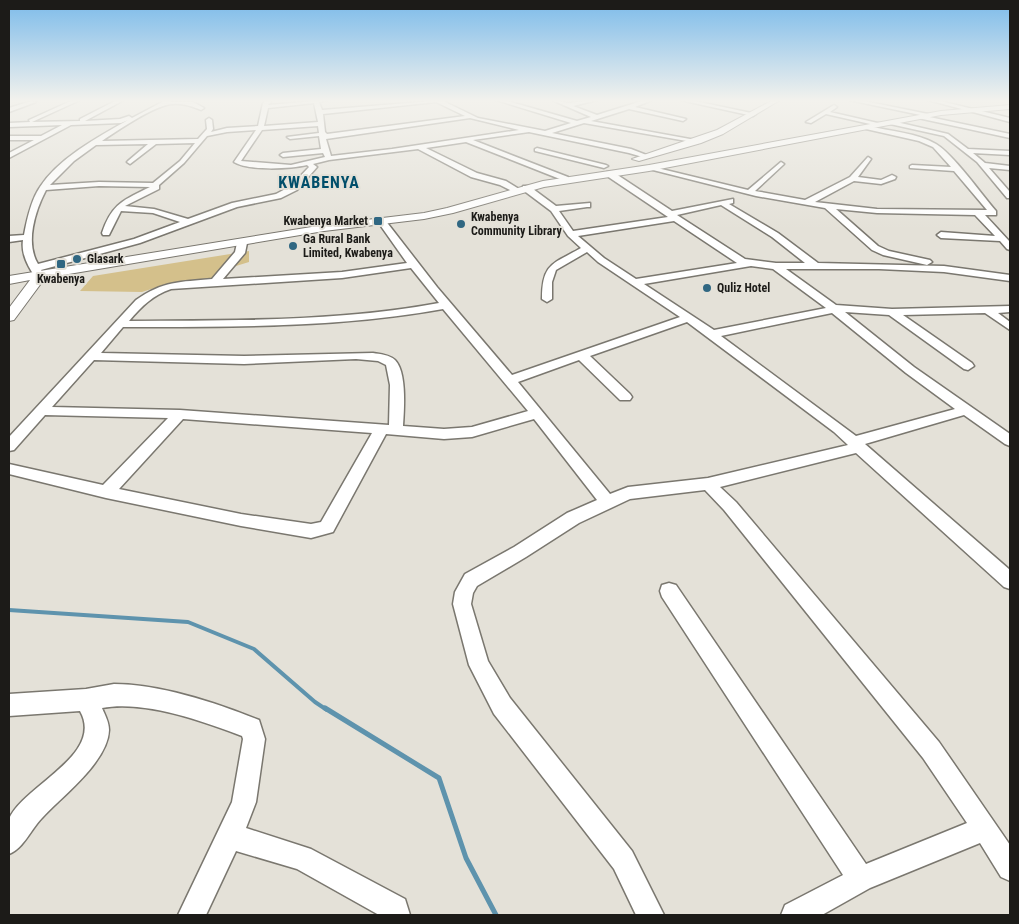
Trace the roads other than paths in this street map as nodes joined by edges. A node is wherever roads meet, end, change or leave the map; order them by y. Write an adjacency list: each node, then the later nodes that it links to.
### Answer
1 (33, 143): 22 (street)
2 (95, 143): 44 (street)
3 (153, 143): 27 (street)
4 (197, 143): 43 (street)
5 (250, 143): 28 (street)
6 (324, 143): 17 (street)
7 (446, 143): 15 (street)
8 (476, 143): 40 (street)
9 (589, 143): 23 (street)
10 (691, 143): 23 (main road)
11 (785, 143): 33 (main road)
12 (928, 143): 35 (street)
13 (963, 143): 19 (street)
14 (386, 146): 18 (street)
15 (419, 147): 18 (street); 38 (street)
16 (537, 150): 32 (street)
17 (324, 151): 21 (street); 24 (street)
18 (392, 151): 24 (street)
19 (966, 151): 20 (street); 30 (street)
20 (1010, 153)
21 (283, 155)
22 (9, 156)
23 (646, 156): 26 (main road)
24 (330, 158): 28 (street)
25 (868, 158): 39 (street)
26 (626, 161)
27 (130, 162)
28 (308, 163): 57 (street)
29 (781, 164): 46 (street)
30 (983, 165): 34 (street); 41 (street)
31 (912, 167): 35 (street)
32 (609, 168): 33 (main road); 40 (main road); 56 (street)
33 (649, 168): 46 (street)
34 (1010, 168)
35 (957, 169): 55 (street)
36 (500, 175): 38 (street)
37 (892, 176): 39 (street)
38 (490, 179): 45 (street)
39 (853, 179): 49 (street)
40 (565, 180): 45 (main road)
41 (995, 180): 42 (street); 47 (street)
42 (1010, 182)
43 (155, 185): 44 (street); 52 (street)
44 (43, 188): 63 (street)
45 (521, 189): 53 (street); 58 (main road)
46 (753, 193): 48 (street); 49 (street)
47 (1010, 196)
48 (722, 203): 56 (street); 71 (street)
49 (806, 203): 51 (street)
50 (587, 205): 53 (street)
51 (828, 206): 54 (street); 73 (street)
52 (118, 208): 57 (street); 60 (street)
53 (554, 209): 61 (street)
54 (876, 210): 55 (street); 59 (street)
55 (977, 212): 65 (street)
56 (674, 216): 61 (street); 69 (street)
57 (188, 222): 74 (street)
58 (382, 222): 66 (main road); 70 (street)
59 (903, 222)
60 (106, 233)
61 (571, 234): 68 (street)
62 (941, 235): 65 (street)
63 (28, 237): 64 (street); 74 (street)
64 (9, 239)
65 (1003, 239): 67 (street)
66 (242, 242): 74 (main road); 77 (street)
67 (1010, 247)
68 (588, 248): 78 (street); 79 (street)
69 (747, 264): 72 (street); 78 (street)
70 (415, 265): 77 (street); 80 (street)
71 (814, 265): 72 (street); 73 (street)
72 (776, 266): 81 (street)
73 (944, 268): 75 (street)
74 (37, 272): 76 (main road); 85 (main road)
75 (1010, 278)
76 (9, 280)
77 (215, 282): 87 (street)
78 (636, 282): 86 (street)
79 (547, 299)
80 (446, 305): 87 (street); 93 (street)
81 (833, 308): 84 (street); 89 (street); 95 (street)
82 (987, 309): 83 (street); 84 (street); 88 (street)
83 (1010, 309)
84 (892, 312): 92 (street)
85 (9, 317)
86 (689, 318): 89 (street); 91 (street)
87 (122, 324): 90 (street)
88 (1010, 327)
89 (712, 334): 101 (street)
90 (92, 356): 96 (street); 99 (street)
91 (582, 356): 93 (street); 94 (street)
92 (968, 366)
93 (510, 380): 97 (street)
94 (625, 396)
95 (966, 410): 100 (street); 101 (street)
96 (41, 411): 98 (street); 102 (street)
97 (537, 413): 99 (street); 106 (street)
98 (180, 414): 99 (street); 105 (street)
99 (389, 430): 105 (street)
100 (1010, 441)
101 (857, 444): 104 (street); 107 (street)
102 (9, 446)
103 (9, 469): 105 (street)
104 (708, 484): 106 (street); 111 (street)
105 (106, 492)
106 (607, 501): 118 (street)
107 (1010, 581)
108 (669, 591): 115 (street)
109 (86, 700): 110 (street); 112 (street); 113 (street)
110 (9, 705)
111 (985, 828): 114 (street); 115 (street)
112 (229, 836): 116 (street); 117 (street)
113 (9, 841)
114 (1010, 868)
115 (861, 879): 119 (street)
116 (192, 915)
117 (396, 915)
118 (650, 915)
119 (795, 915)

